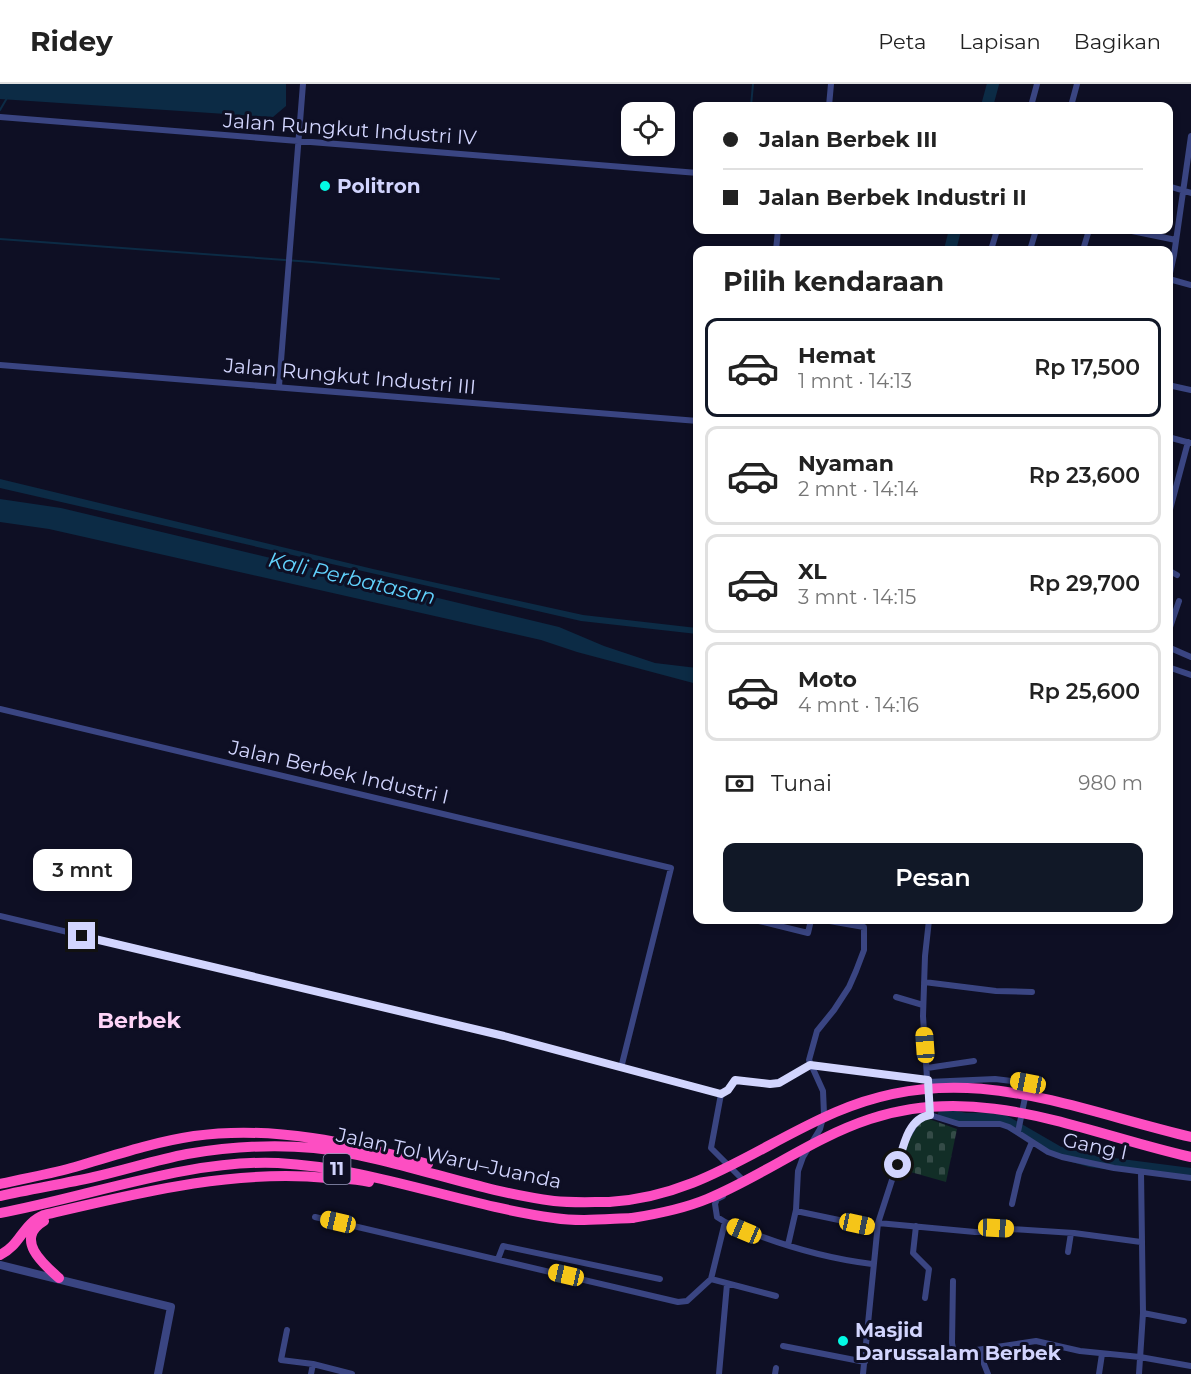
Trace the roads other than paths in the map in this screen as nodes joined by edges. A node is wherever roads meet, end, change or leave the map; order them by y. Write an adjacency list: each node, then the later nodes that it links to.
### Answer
1 (303, 84): 10 (street)
2 (831, 84): 5 (street)
3 (1037, 84): 6 (street)
4 (1077, 84): 7 (street)
5 (829, 102)
6 (1032, 102)
7 (1072, 102)
8 (4, 117): 10 (street, Jalan Rungkut Industri IV)
9 (1191, 136): 13 (street)
10 (298, 141): 11 (street, Jalan Rungkut Industri IV); 21 (street)
11 (693, 173)
12 (1173, 187): 13 (street)
13 (1183, 190): 14 (street); 16 (street)
14 (1191, 193)
15 (1147, 234): 16 (street)
16 (1176, 240): 17 (street)
17 (1173, 257)
18 (1173, 281): 19 (street)
19 (1191, 285)
20 (0, 365): 21 (street, Jalan Rungkut Industri III)
21 (279, 386): 24 (street, Jalan Rungkut Industri III)
22 (1173, 386): 23 (street)
23 (1191, 390)
24 (693, 421)
25 (1173, 438): 26 (street)
26 (1189, 443): 27 (street)
27 (1173, 499)
28 (1173, 573): 29 (street)
29 (1177, 575)
30 (1179, 601): 31 (street)
31 (1173, 618)
32 (1173, 650): 33 (street)
33 (1191, 657)
34 (1173, 669): 35 (street)
35 (1191, 675)
36 (0, 709): 48 (street, Jalan Berbek Industri I)
37 (0, 916): 48 (street)
38 (771, 924): 39 (street)
39 (810, 924)
40 (852, 924): 47 (street)
41 (929, 924): 42 (street)
42 (924, 982): 43 (street); 45 (street)
43 (1032, 992)
44 (896, 997): 45 (street)
45 (923, 1005): 49 (street)
46 (974, 1061): 49 (street)
47 (810, 1065): 50 (street); 51 (street); 65 (street)
48 (621, 1068): 51 (street)
49 (927, 1068): 50 (street)
50 (928, 1081): 52 (street); 53 (street)
51 (721, 1094): 68 (street)
52 (930, 1115): 53 (street, Gang I); 69 (street)
53 (1019, 1131): 55 (street, Gang I)
54 (1191, 1137): 62 (highway, Jalan Tol Waru–Juanda / 11, bridge)
55 (1032, 1142): 57 (street, Gang I); 63 (street)
56 (1191, 1157): 64 (highway, Jalan Tol Waru–Juanda / 11, bridge)
57 (1141, 1172): 58 (street, Gang I); 72 (street)
58 (1191, 1178)
59 (0, 1184): 62 (highway)
60 (136, 1194): 64 (highway); 75 (highway); 79 (highway)
61 (0, 1196): 62 (highway, Jalan Tol Waru–Juanda / 11)
62 (522, 1196)
63 (1012, 1204)
64 (505, 1208): 66 (highway, Jalan Tol Waru–Juanda / 11)
65 (796, 1211): 69 (street); 73 (street)
66 (0, 1213)
67 (315, 1217): 76 (street)
68 (724, 1222): 73 (street); 81 (street)
69 (877, 1226): 70 (street); 77 (street)
70 (916, 1226): 71 (street); 85 (street)
71 (1071, 1233): 72 (street); 74 (street)
72 (1141, 1242): 86 (street)
73 (788, 1245): 77 (street)
74 (1068, 1252)
75 (0, 1255)
76 (498, 1259): 80 (street); 81 (street)
77 (872, 1264): 94 (street)
78 (0, 1265): 79 (street)
79 (59, 1278): 98 (street)
80 (660, 1279)
81 (711, 1279): 83 (street)
82 (953, 1281): 91 (street)
83 (727, 1284): 84 (street); 101 (street)
84 (776, 1296)
85 (925, 1298)
86 (1143, 1313): 87 (street); 93 (street)
87 (1185, 1321)
88 (287, 1330): 95 (street)
89 (783, 1346): 94 (street)
90 (984, 1349): 91 (street); 92 (street); 103 (street)
91 (954, 1353): 94 (street)
92 (1102, 1354): 93 (street); 104 (street)
93 (1140, 1357): 96 (street); 105 (street)
94 (865, 1359): 102 (street)
95 (313, 1364): 97 (street); 99 (street)
96 (1191, 1366)
97 (332, 1372): 100 (street)
98 (158, 1374)
99 (311, 1374)
100 (352, 1374)
101 (719, 1374)
102 (864, 1374)
103 (988, 1374)
104 (1099, 1374)
105 (1139, 1374)

